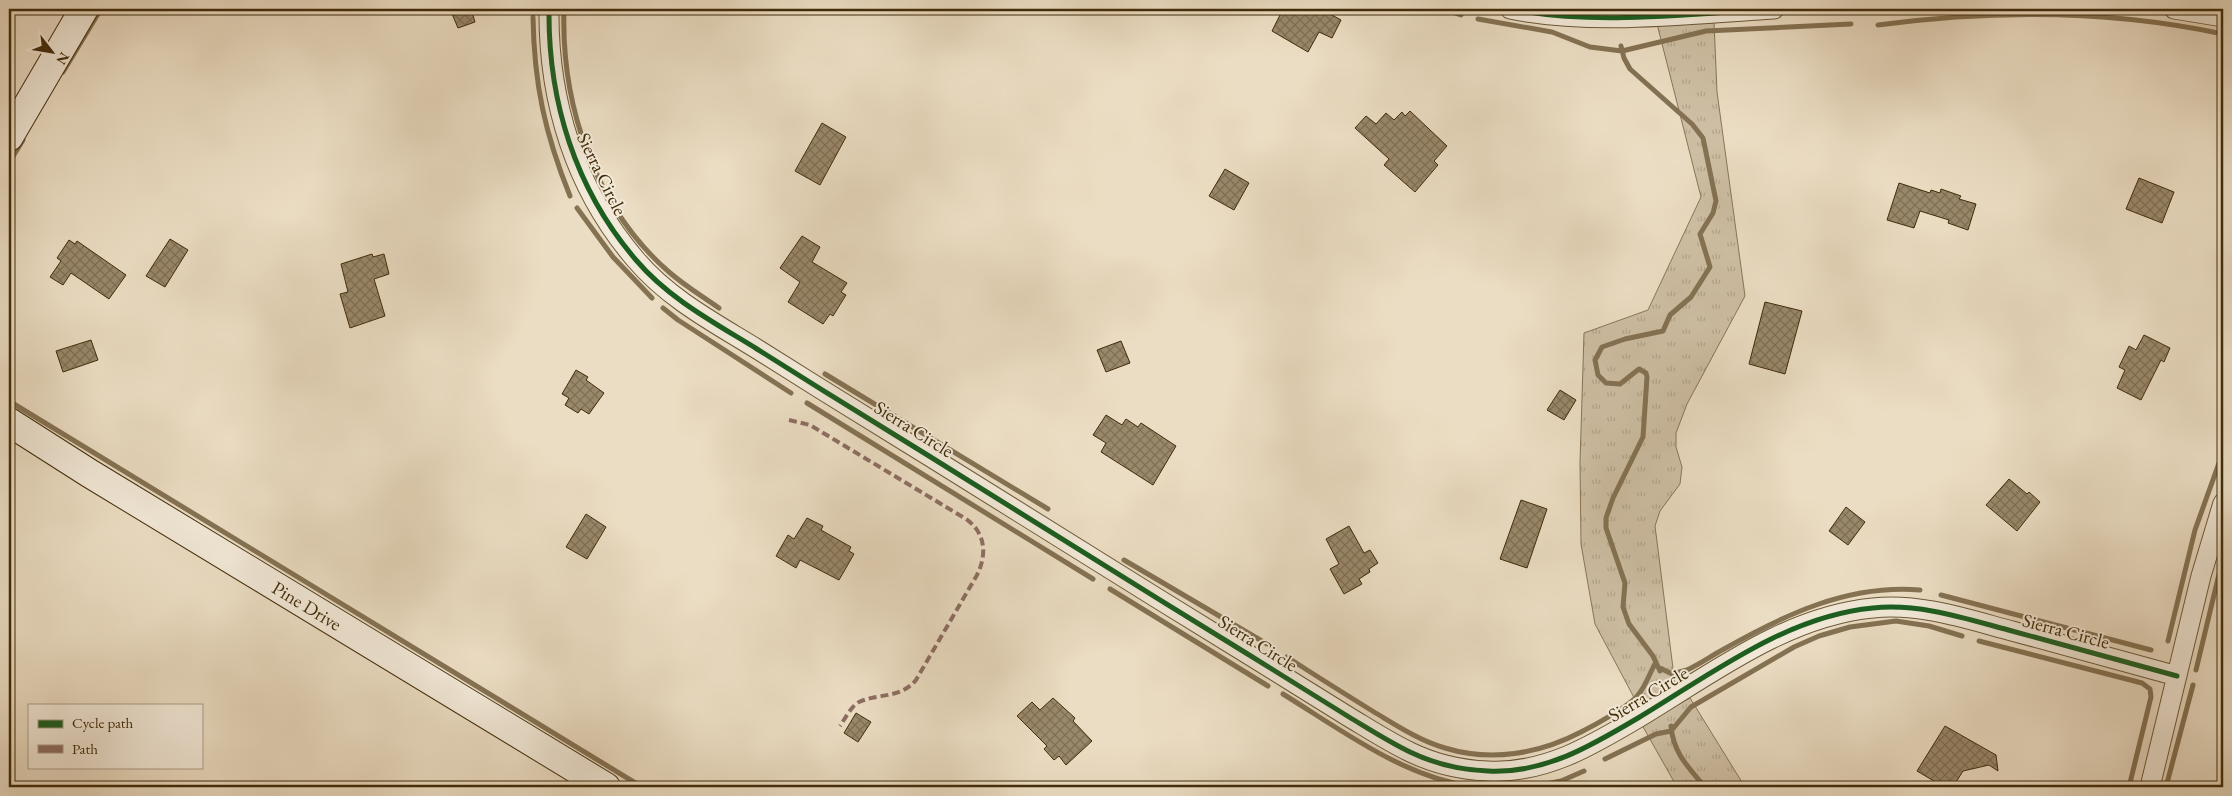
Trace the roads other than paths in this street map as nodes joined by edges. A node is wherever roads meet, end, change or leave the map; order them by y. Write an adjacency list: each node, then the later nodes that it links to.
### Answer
1 (84, 9): 7 (main road)
2 (549, 9): 10 (street, Sierra Circle)
3 (1510, 9): 4 (street)
4 (1774, 9)
5 (2174, 9): 6 (street)
6 (2223, 18)
7 (9, 137)
8 (9, 422): 11 (main road, Pine Drive)
9 (2223, 503): 10 (street)
10 (2177, 676): 12 (street)
11 (606, 787)
12 (2150, 787)

